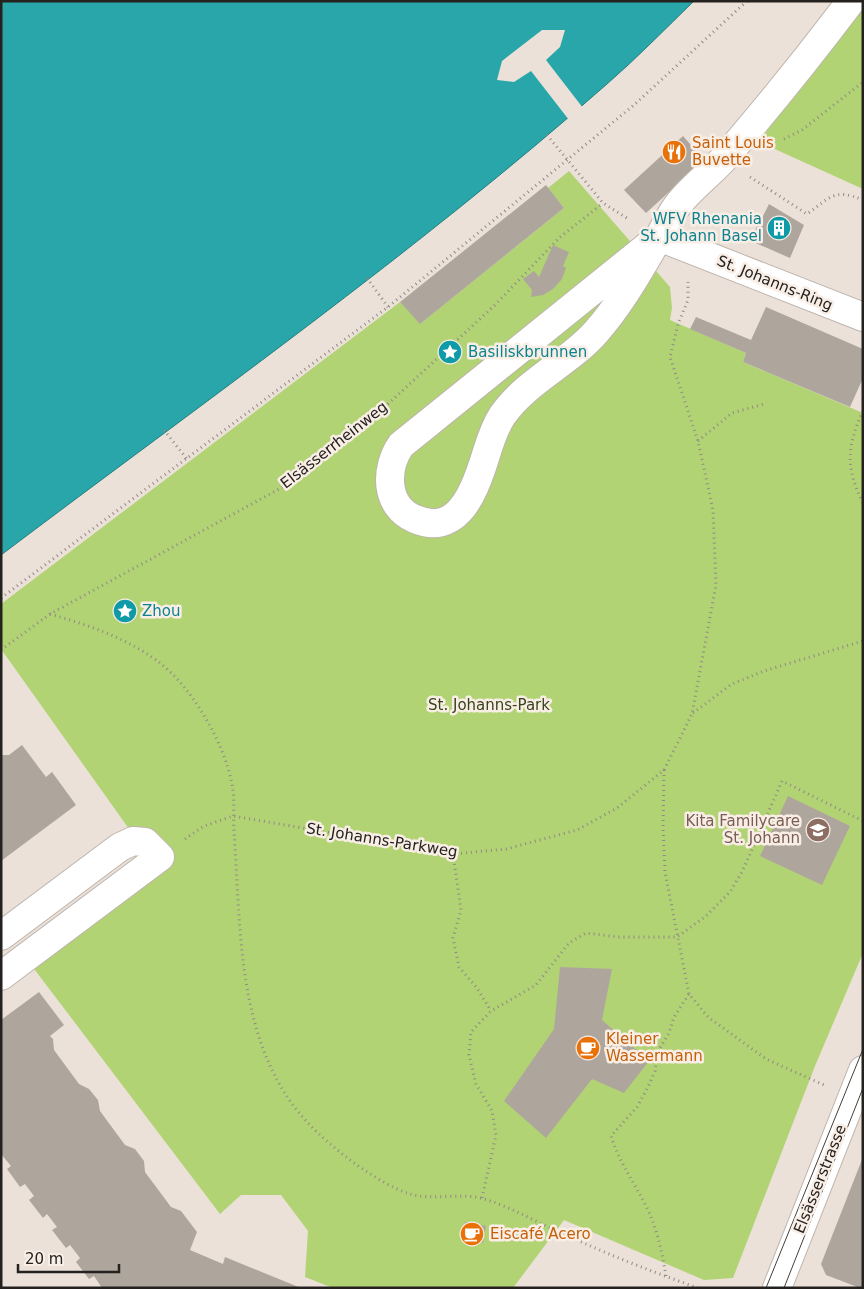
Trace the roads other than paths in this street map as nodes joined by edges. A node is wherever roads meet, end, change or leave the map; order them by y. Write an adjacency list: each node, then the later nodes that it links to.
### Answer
1 (851, 1): 2 (street)
2 (660, 237): 2 (street); 3 (street, St. Johanns-Ring)
3 (863, 317)
4 (1, 936): 5 (street)
5 (1, 976)
6 (863, 1070): 7 (street, Elsässerstrasse)
7 (777, 1288)

